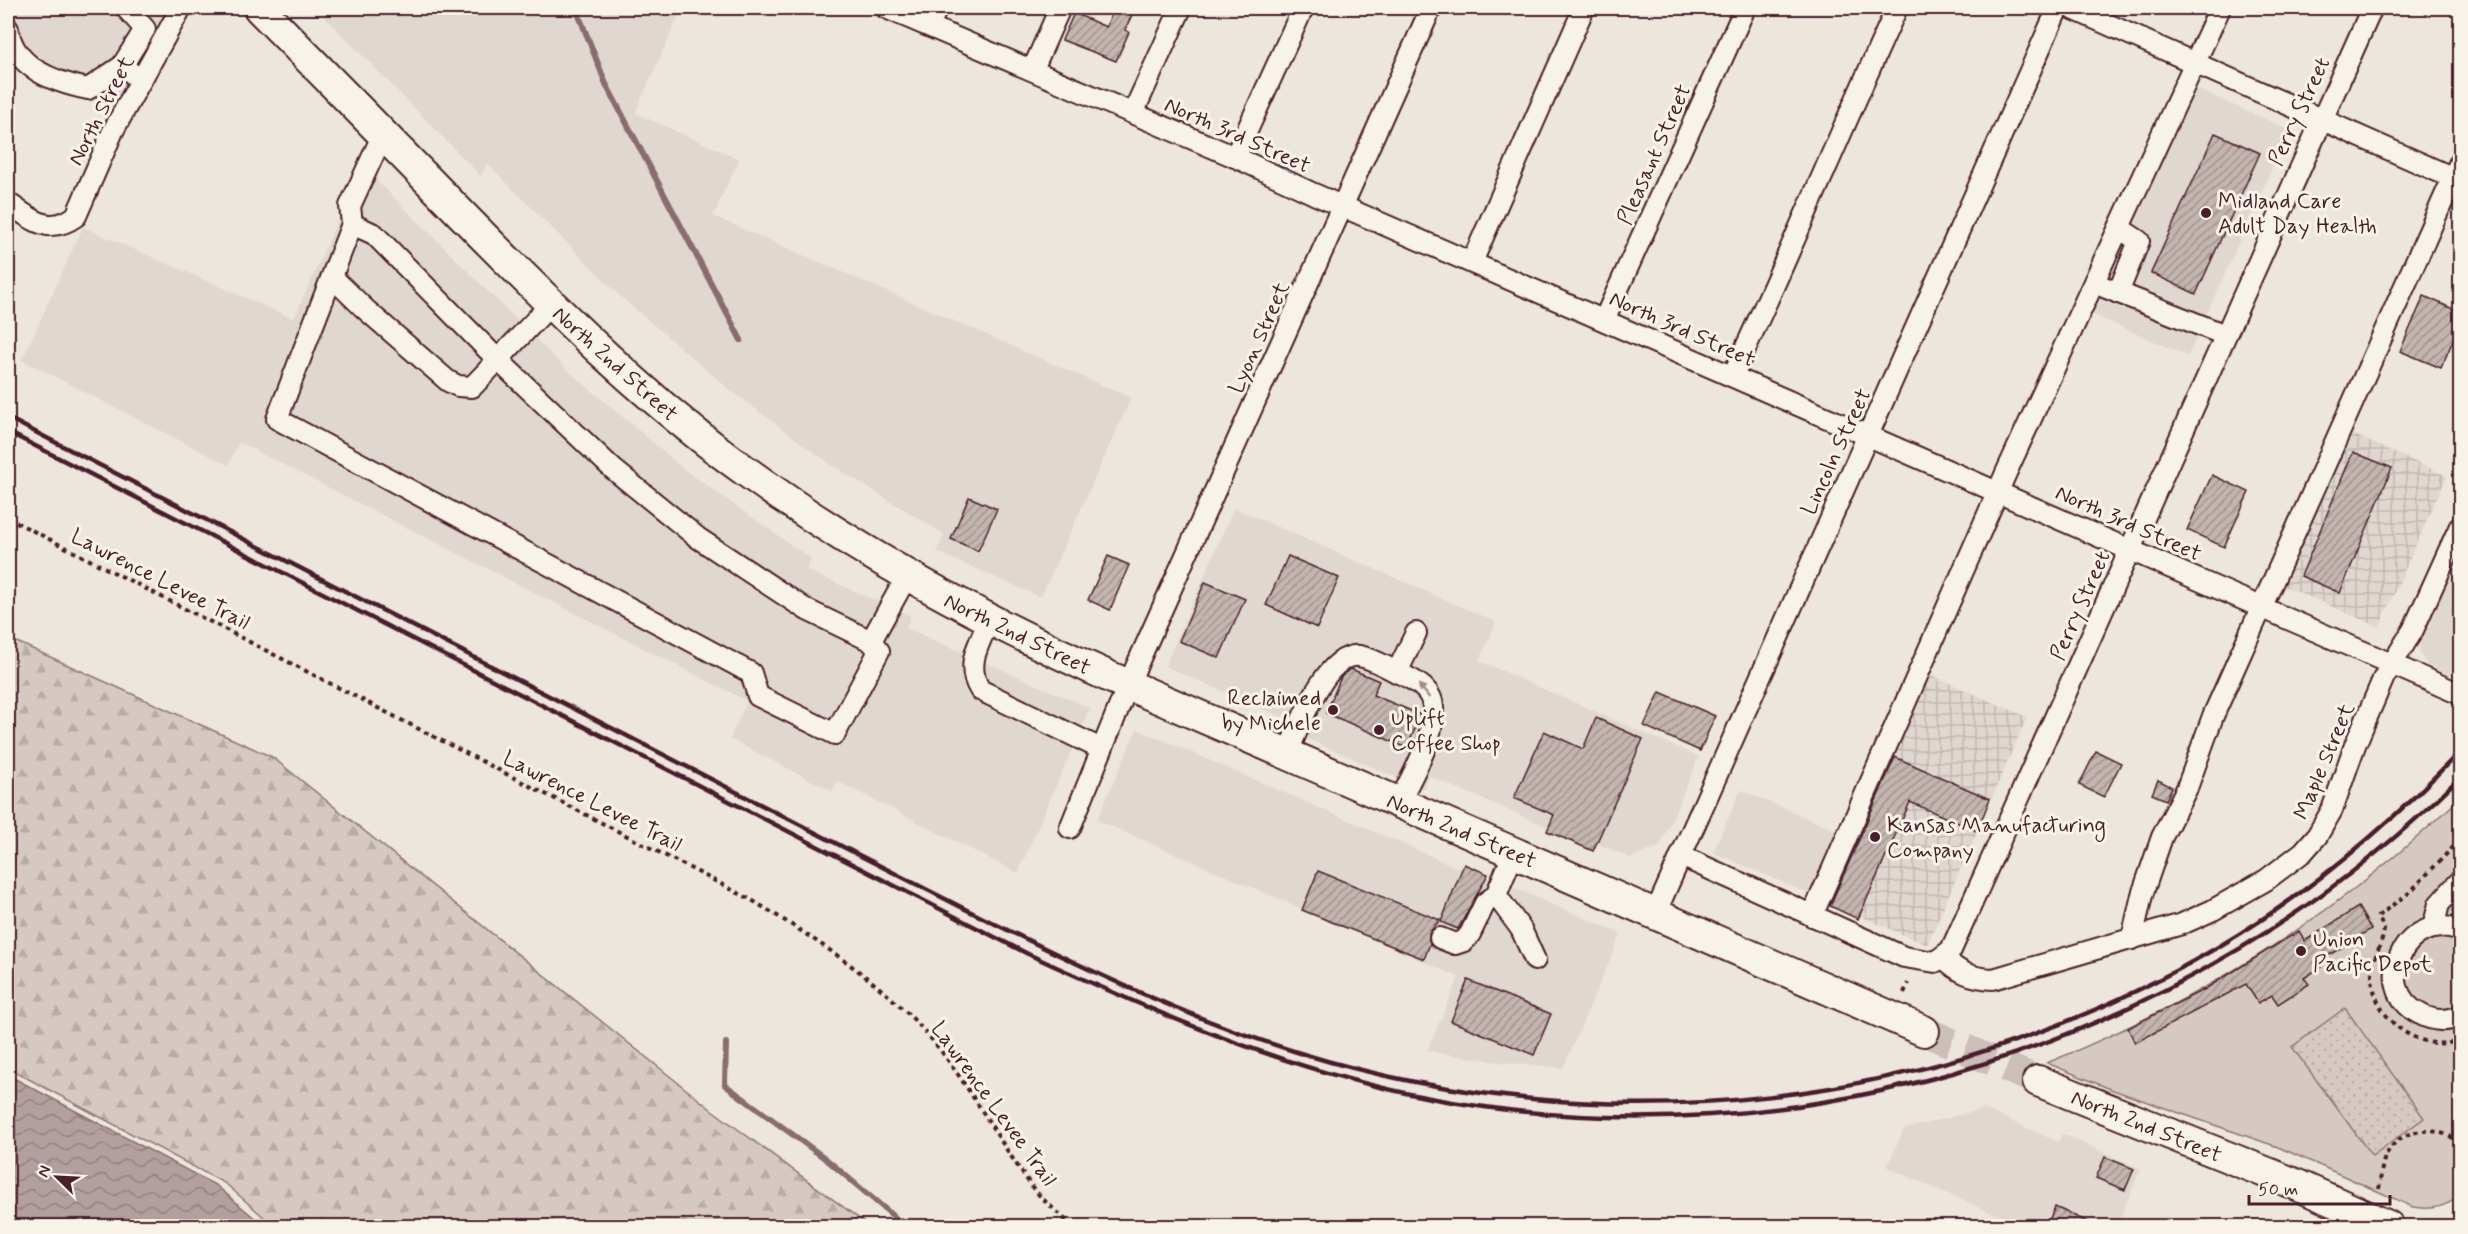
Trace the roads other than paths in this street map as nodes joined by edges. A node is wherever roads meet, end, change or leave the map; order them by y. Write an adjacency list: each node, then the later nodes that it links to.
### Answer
1 (126, 8): 20 (street)
2 (182, 8): 22 (street, North Street)
3 (259, 8): 25 (highway, North 2nd Street)
4 (886, 8): 17 (street, North 3rd Street)
5 (937, 8): 17 (street)
6 (1060, 8): 21 (street)
7 (1180, 8): 23 (street)
8 (1303, 8): 26 (street)
9 (1431, 8): 29 (street, Lyon Street)
10 (1584, 8): 32 (street)
11 (1745, 8): 37 (street, Pleasant Street)
12 (1897, 8): 40 (street)
13 (2058, 8): 41 (street, Lincoln Street)
14 (2071, 8): 19 (street)
15 (2220, 8): 19 (street)
16 (2372, 8): 24 (street, Perry Street)
17 (929, 26): 21 (street, North 3rd Street)
18 (8, 29): 20 (street)
19 (2195, 62): 24 (street); 31 (street)
20 (122, 66): 22 (street)
21 (1033, 69): 23 (street, North 3rd Street)
22 (141, 80): 28 (street, North Street)
23 (1133, 113): 26 (street, North 3rd Street)
24 (2320, 120): 27 (street); 38 (street, Perry Street)
25 (383, 134): 30 (street); 36 (highway, North 2nd Street)
26 (1235, 157): 29 (street, North 3rd Street)
27 (2458, 174): 46 (street)
28 (8, 203)
29 (1342, 206): 32 (street, North 3rd Street); 52 (street, Lyon Street)
30 (352, 224): 33 (street); 39 (street)
31 (2119, 228): 34 (street); 35 (street)
32 (1472, 262): 37 (street, North 3rd Street)
33 (332, 277): 39 (street); 49 (street)
34 (2094, 283): 35 (street); 42 (street)
35 (2118, 293): 38 (street)
36 (551, 304): 39 (street); 45 (highway, North 2nd Street)
37 (1604, 320): 40 (street, North 3rd Street)
38 (2225, 335): 44 (street, Perry Street)
39 (497, 359): 49 (street)
40 (1733, 375): 41 (street, North 3rd Street)
41 (1868, 434): 42 (street, North 3rd Street); 59 (street, Lincoln Street)
42 (1998, 491): 44 (street, North 3rd Street); 63 (street)
43 (2460, 526): 50 (street, Maple Street)
44 (2130, 549): 46 (street, North 3rd Street); 68 (street, Perry Street)
45 (907, 576): 47 (highway, North 2nd Street); 49 (street)
46 (2263, 607): 50 (street, North 3rd Street); 67 (street)
47 (989, 621): 52 (highway, North 2nd Street); 54 (street)
48 (1416, 633): 51 (street)
49 (871, 641)
50 (2392, 663): 53 (street, North 3rd Street); 67 (street, Maple Street)
51 (1397, 672): 55 (street); 56 (street, one-way to 51)
52 (1128, 685): 54 (street, Lyon Street); 55 (highway, North 2nd Street)
53 (2460, 694)
54 (1101, 749): 57 (street, Lyon Street)
55 (1287, 754): 56 (highway, North 2nd Street)
56 (1399, 802): 58 (highway, North 2nd Street)
57 (1070, 828)
58 (1514, 852): 61 (street); 62 (highway, North 2nd Street)
59 (1681, 856): 62 (street, Lincoln Street); 63 (street)
60 (2460, 881): 64 (street)
61 (1496, 895): 66 (street); 69 (street)
62 (1655, 915): 71 (highway, North 2nd Street)
63 (1812, 916): 68 (street)
64 (2433, 928): 65 (street); 70 (street)
65 (2460, 931)
66 (1440, 938)
67 (2132, 939): 68 (street, Maple Street)
68 (1944, 958)
69 (1535, 960)
70 (2460, 1016)
71 (1924, 1031)
72 (2038, 1081): 73 (highway, North 2nd Street)
73 (2388, 1227)

